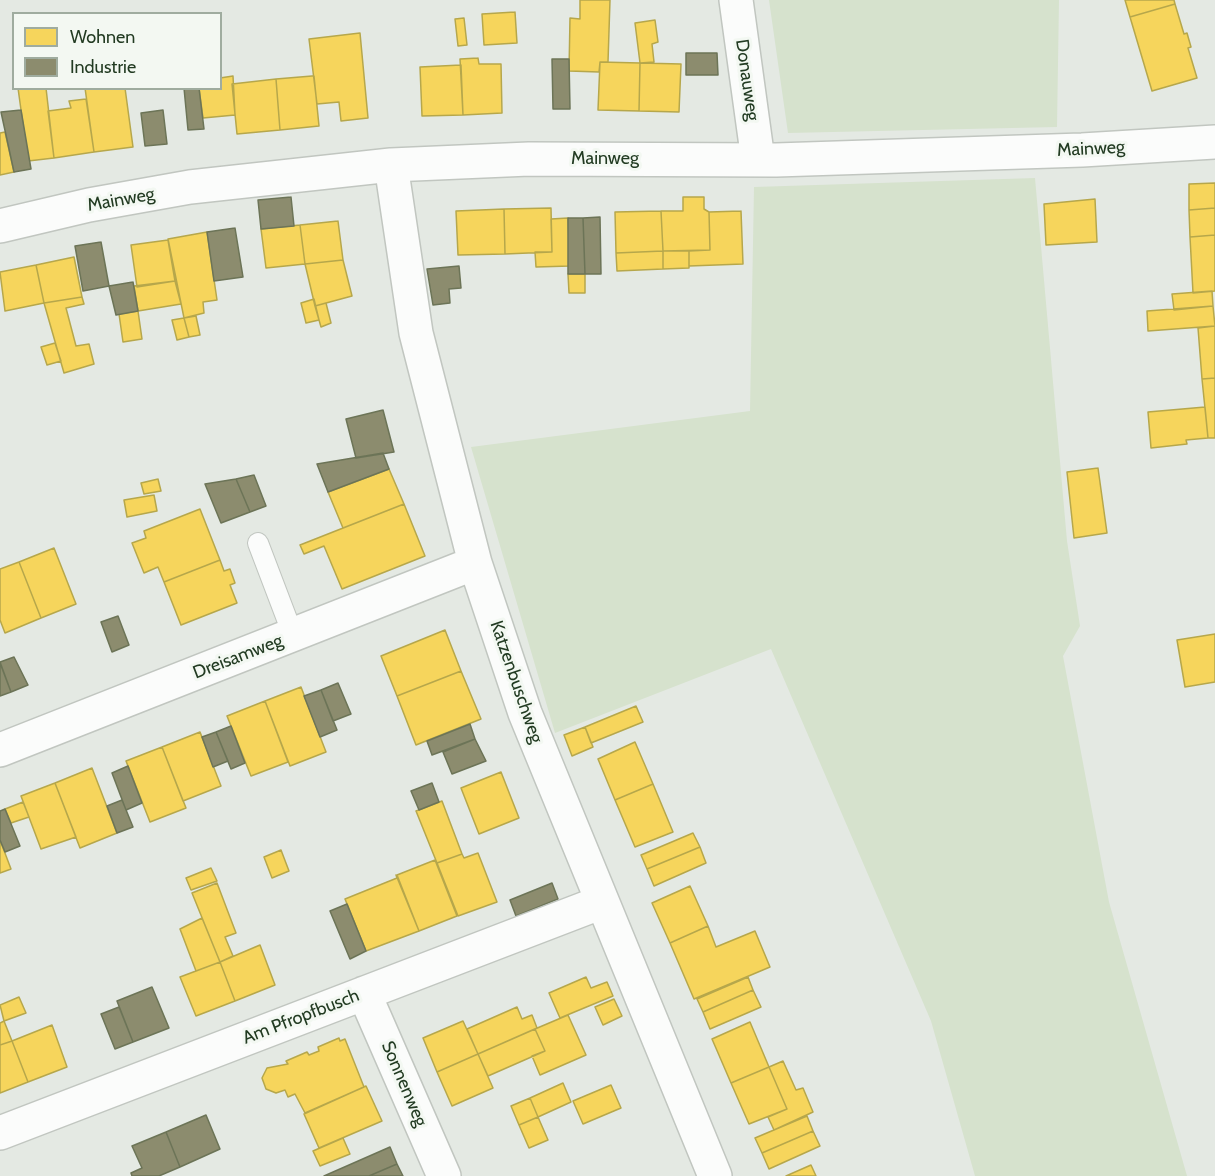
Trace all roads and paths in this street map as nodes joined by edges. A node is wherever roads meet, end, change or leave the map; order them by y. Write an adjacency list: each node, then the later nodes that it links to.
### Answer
1 (736, 0): 3 (street, Donauweg)
2 (1215, 142): 3 (street, Mainweg)
3 (758, 160): 4 (street, Mainweg)
4 (391, 165): 5 (street, Mainweg); 7 (street, Katzenbuschweg)
5 (0, 226)
6 (258, 543): 8 (lane)
7 (475, 563): 8 (street, Dreisamweg); 10 (street, Katzenbuschweg)
8 (293, 635): 9 (street, Dreisamweg)
9 (0, 750)
10 (602, 902): 11 (street, Am Pfropfbusch); 14 (street, Katzenbuschweg)
11 (364, 993): 12 (street, Am Pfropfbusch); 13 (street, Sonnenweg)
12 (0, 1133)
13 (444, 1176)
14 (715, 1176)

